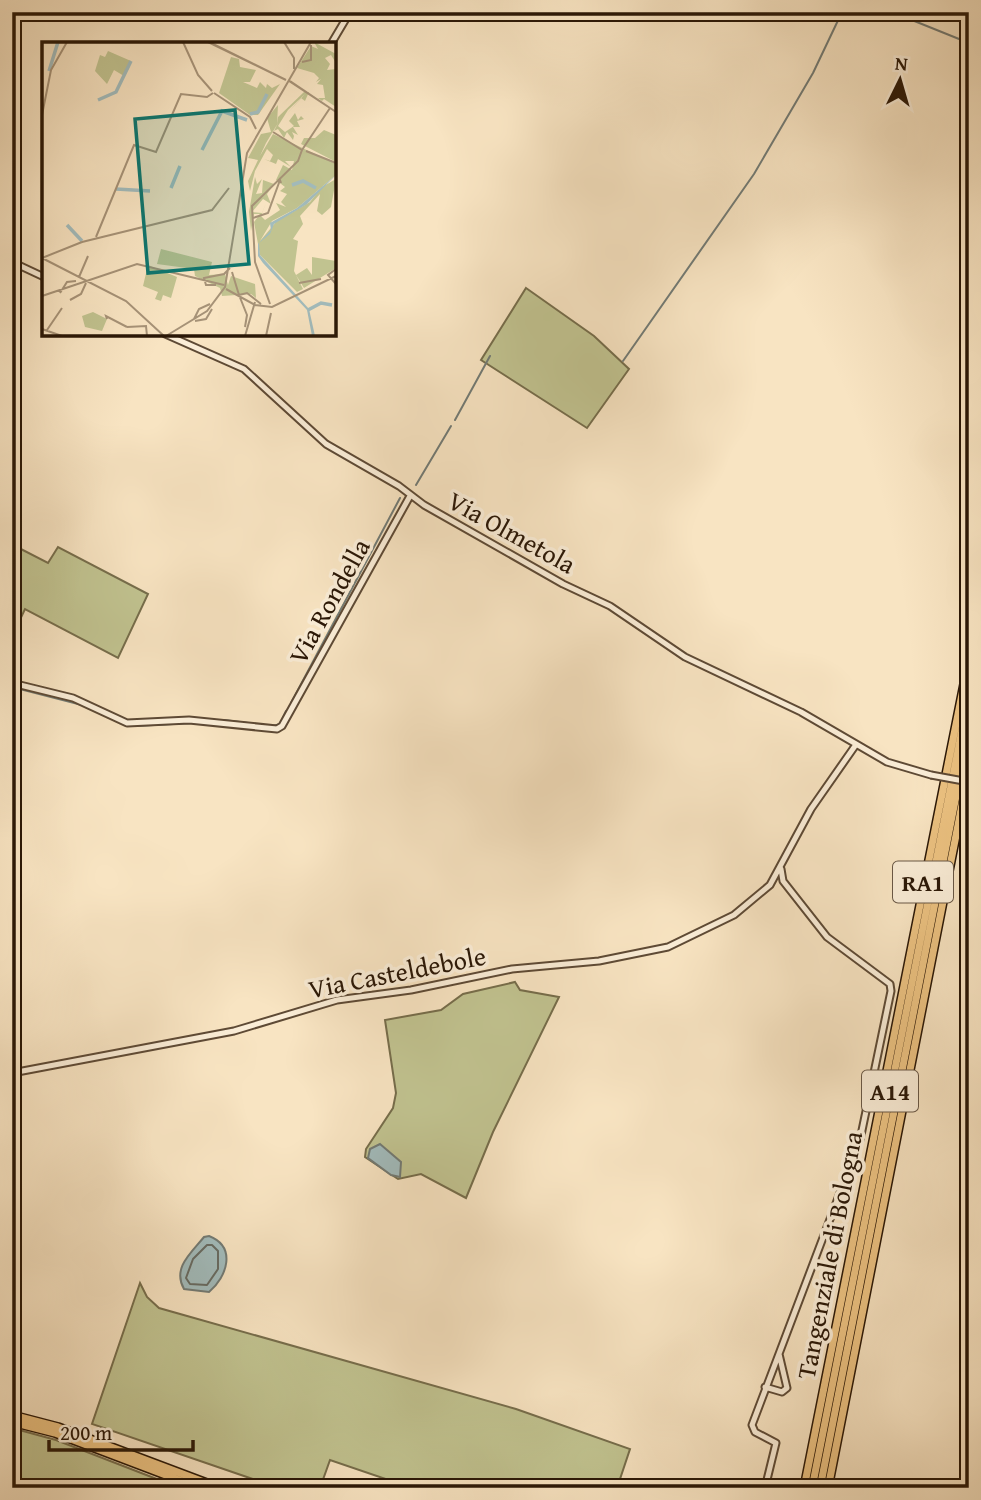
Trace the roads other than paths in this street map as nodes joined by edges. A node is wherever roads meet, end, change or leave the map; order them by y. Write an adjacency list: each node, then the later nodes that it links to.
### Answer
1 (350, 12): 2 (street)
2 (332, 42)
3 (12, 262): 4 (street)
4 (42, 277)
5 (172, 336): 7 (street, Via Olmetola)
6 (182, 336): 7 (street)
7 (178, 338): 8 (street, Via Olmetola)
8 (410, 496): 10 (street, Via Rondella); 13 (street, Via Olmetola)
9 (969, 659): 27 (highway, Tangenziale di Bologna / RA1)
10 (12, 683)
11 (969, 695): 28 (highway, A14)
12 (969, 730): 29 (highway, A14)
13 (857, 746): 15 (street, bridge); 16 (street, Via Casteldebole)
14 (969, 769): 30 (highway, Tangenziale di Bologna / RA1)
15 (969, 782)
16 (781, 869): 17 (street, Via Casteldebole); 18 (street)
17 (773, 881): 18 (street); 19 (street, Via Casteldebole)
18 (783, 881): 20 (street)
19 (12, 1073)
20 (778, 1353): 21 (street); 21 (street)
21 (765, 1387): 26 (street)
22 (12, 1415): 25 (highway)
23 (12, 1422): 24 (highway)
24 (200, 1488)
25 (219, 1488)
26 (765, 1488)
27 (803, 1488)
28 (812, 1488)
29 (820, 1488)
30 (828, 1488)

